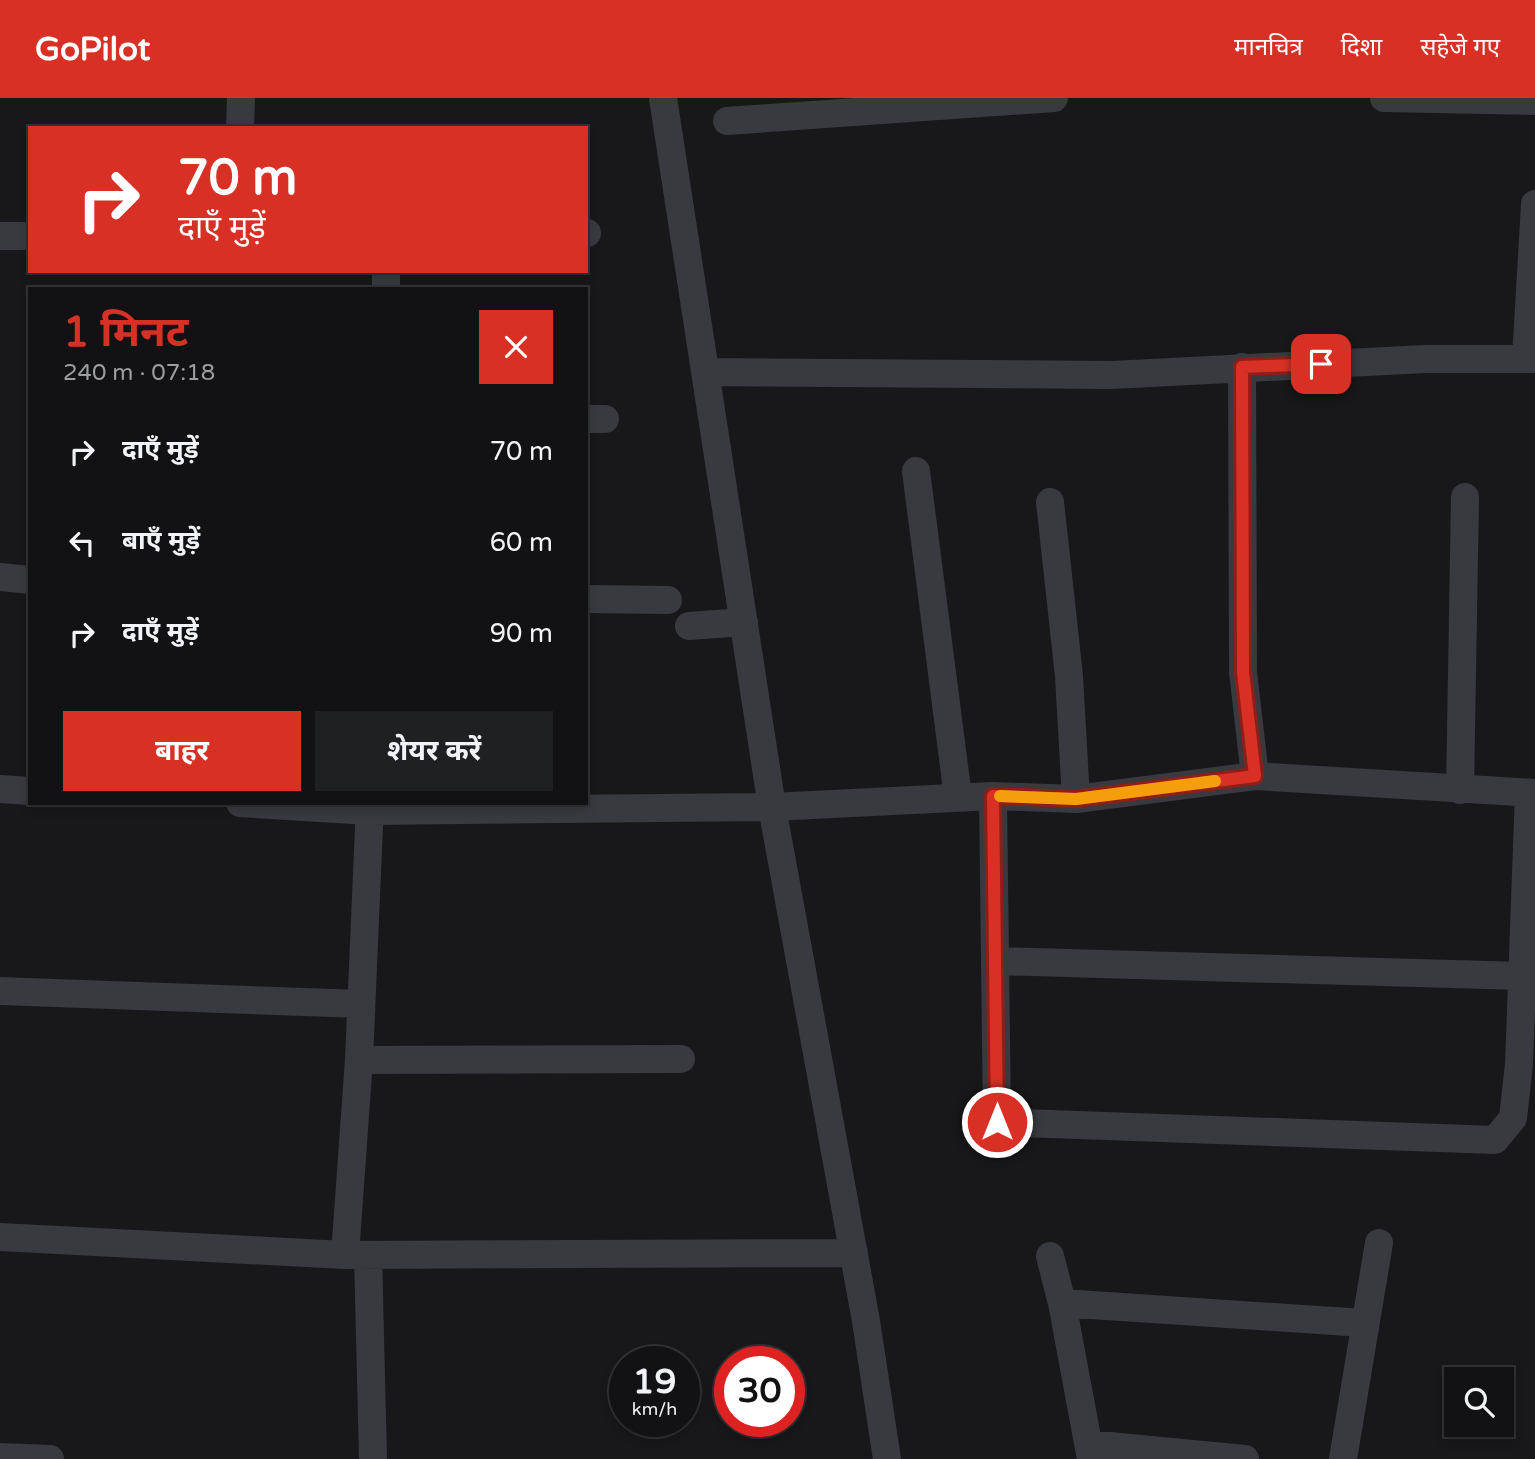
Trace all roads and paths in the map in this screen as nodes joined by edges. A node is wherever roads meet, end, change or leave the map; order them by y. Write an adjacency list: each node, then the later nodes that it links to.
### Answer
1 (241, 98): 7 (street)
2 (663, 98): 13 (street)
3 (1054, 98): 6 (street)
4 (1384, 98): 5 (street)
5 (1535, 101)
6 (727, 121)
7 (240, 126)
8 (1535, 204): 11 (street)
9 (0, 236): 10 (street)
10 (28, 236)
11 (1530, 359): 12 (street)
12 (1242, 367): 13 (street); 23 (street)
13 (705, 372): 21 (street)
14 (916, 471): 29 (street)
15 (1465, 498): 25 (street)
16 (1050, 502): 30 (street)
17 (0, 577): 18 (street)
18 (28, 580)
19 (588, 599): 20 (street)
20 (668, 600)
21 (744, 622): 22 (street); 33 (street)
22 (689, 626)
23 (1255, 776): 25 (street); 30 (street)
24 (0, 789): 26 (street)
25 (1460, 790): 27 (street)
26 (28, 791)
27 (1532, 793): 35 (street)
28 (993, 796): 29 (street); 30 (street); 34 (street)
29 (958, 797): 33 (street)
30 (1076, 799)
31 (304, 805): 32 (street)
32 (369, 807): 33 (street); 37 (street)
33 (772, 807): 43 (street)
34 (996, 961): 35 (street); 40 (street)
35 (1522, 976): 40 (street)
36 (0, 991): 37 (street)
37 (361, 1004): 39 (street)
38 (681, 1059): 39 (street)
39 (359, 1060): 44 (street)
40 (1527, 1064)
41 (0, 1237): 44 (street)
42 (1379, 1242): 47 (street)
43 (854, 1253): 44 (street); 52 (street)
44 (356, 1255): 51 (street)
45 (1050, 1256): 46 (street)
46 (1062, 1303): 47 (street); 48 (street)
47 (1364, 1323): 54 (street)
48 (1089, 1452): 53 (street)
49 (0, 1457): 50 (street)
50 (50, 1459)
51 (373, 1459)
52 (887, 1459)
53 (1245, 1459)
54 (1342, 1459)

